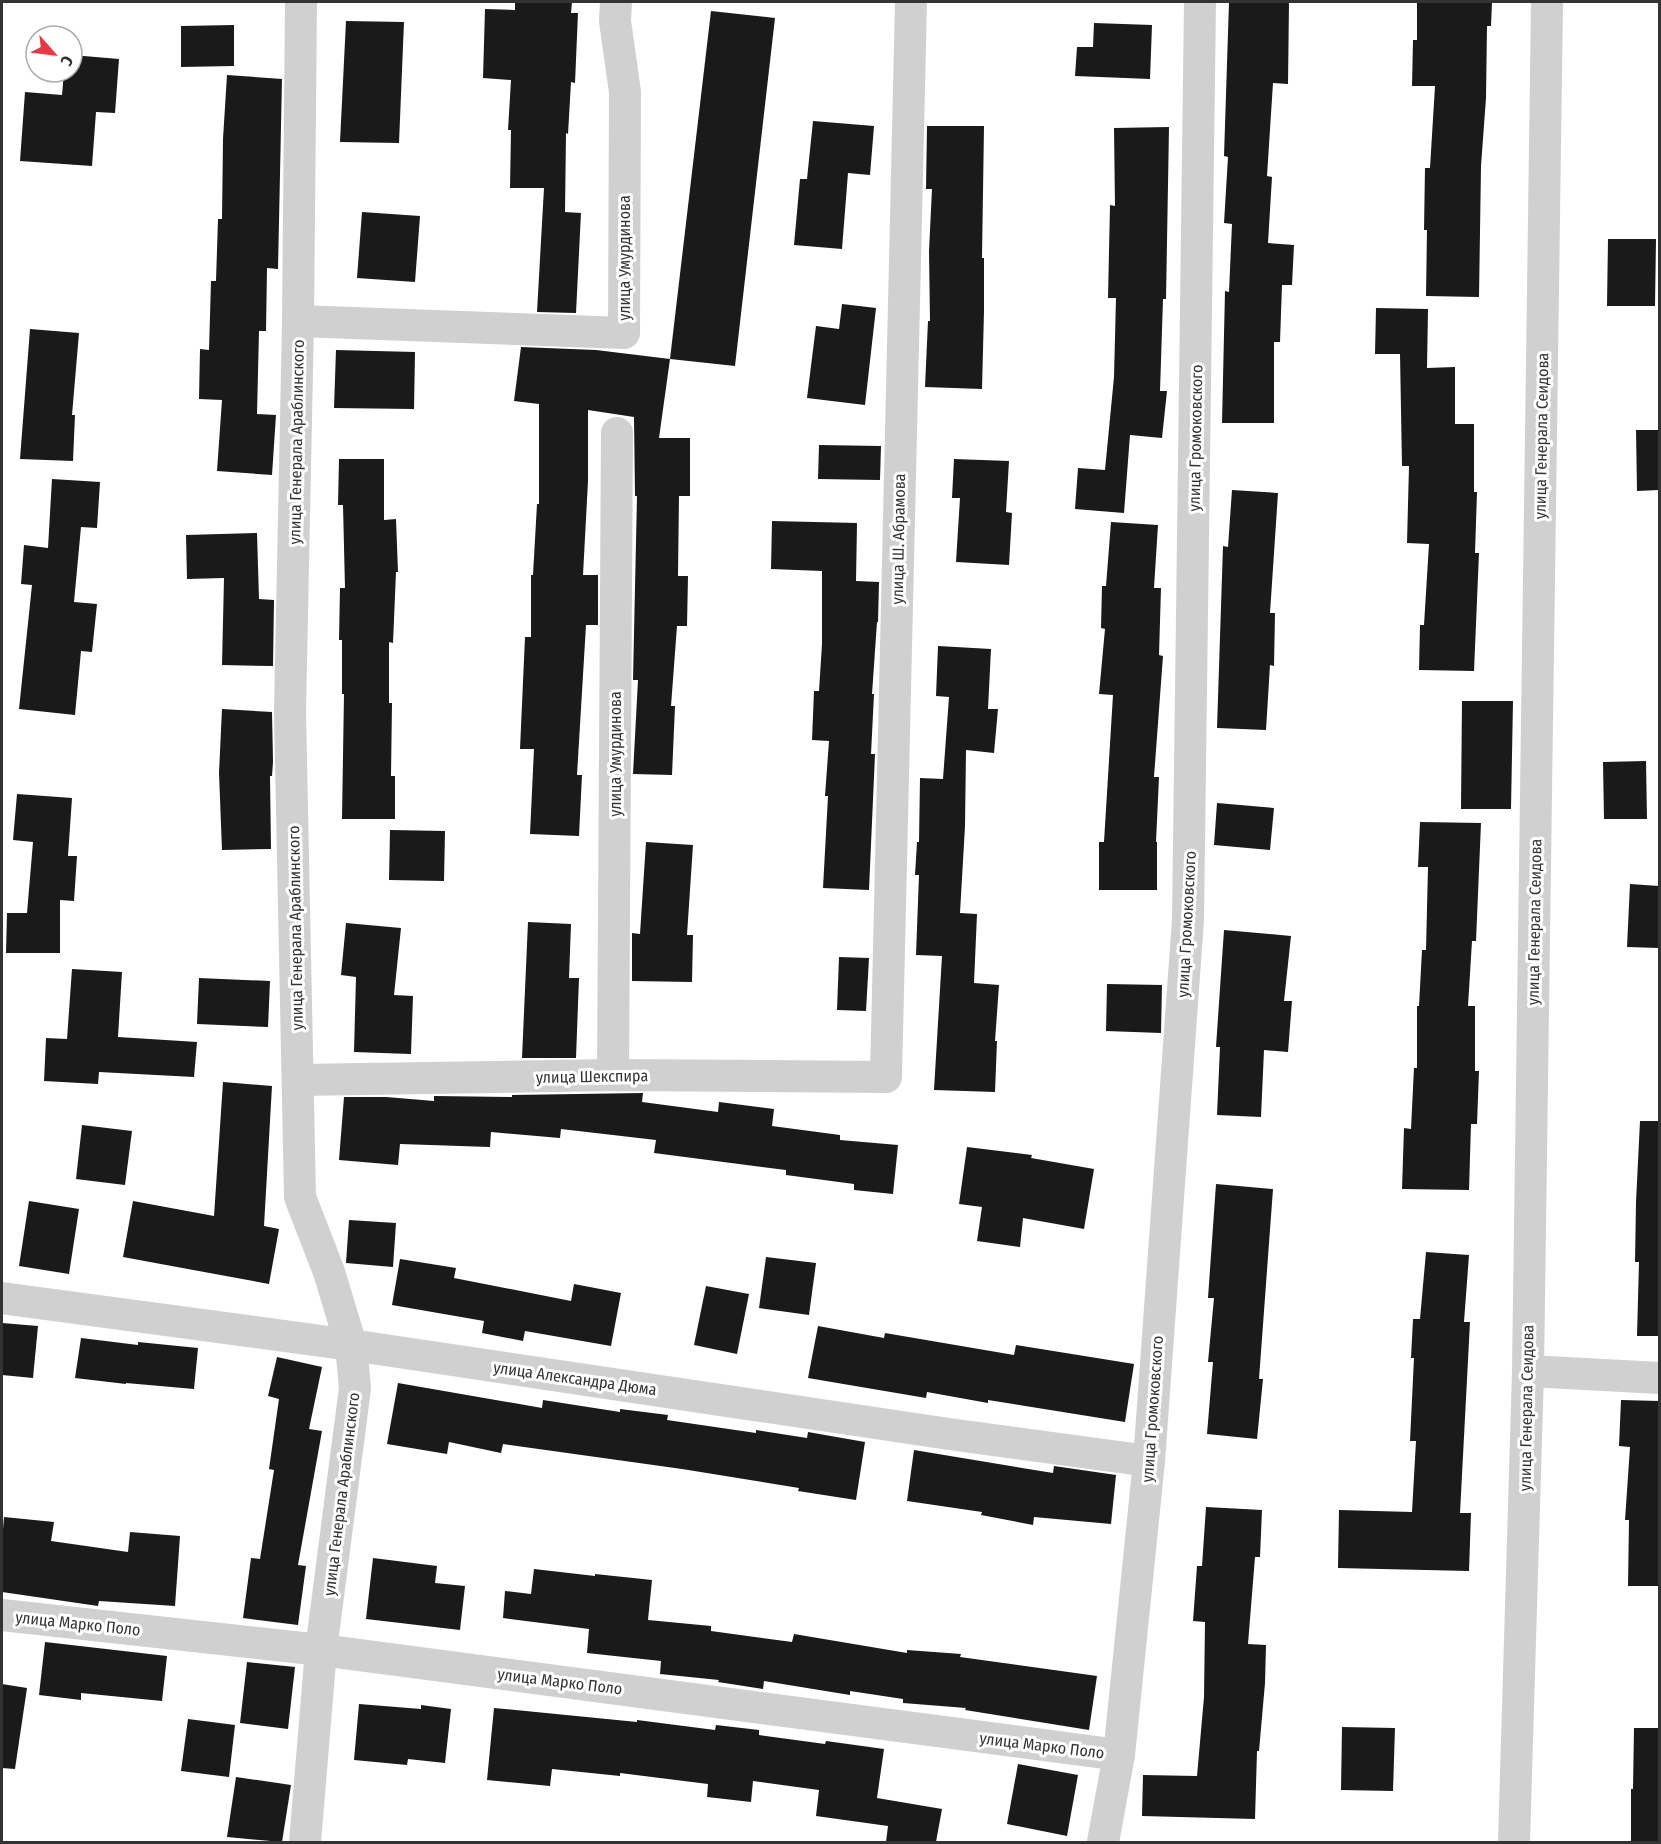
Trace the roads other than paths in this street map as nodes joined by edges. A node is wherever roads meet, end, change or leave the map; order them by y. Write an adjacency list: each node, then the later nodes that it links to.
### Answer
1 (301, 2): 6 (street, улица Генерала Араблинского)
2 (615, 2): 6 (street, улица Умурдинова)
3 (911, 2): 9 (street, улица Ш. Абрамова)
4 (1200, 2): 15 (street, улица Громоковского)
5 (1548, 2): 13 (street, улица Генерала Сеидова)
6 (298, 321): 10 (street, улица Генерала Араблинского)
7 (617, 433): 8 (street, улица Умурдинова)
8 (613, 1075): 9 (street, улица Шекспира); 10 (street, улица Шекспира)
9 (886, 1077)
10 (298, 1080): 12 (street, улица Генерала Араблинского)
11 (2, 1298): 12 (street, улица Александра Дюма)
12 (351, 1345): 15 (street, улица Александра Дюма); 17 (street, улица Генерала Араблинского)
13 (1528, 1371): 14 (street); 21 (street, улица Генерала Сеидова)
14 (1659, 1378)
15 (1149, 1461): 18 (street, улица Громоковского)
16 (2, 1615): 17 (street, улица Марко Поло)
17 (321, 1650): 18 (street, улица Марко Поло); 19 (street, улица Генерала Араблинского)
18 (1119, 1755): 20 (street, улица Громоковского)
19 (305, 1842)
20 (1103, 1842)
21 (1515, 1842)

